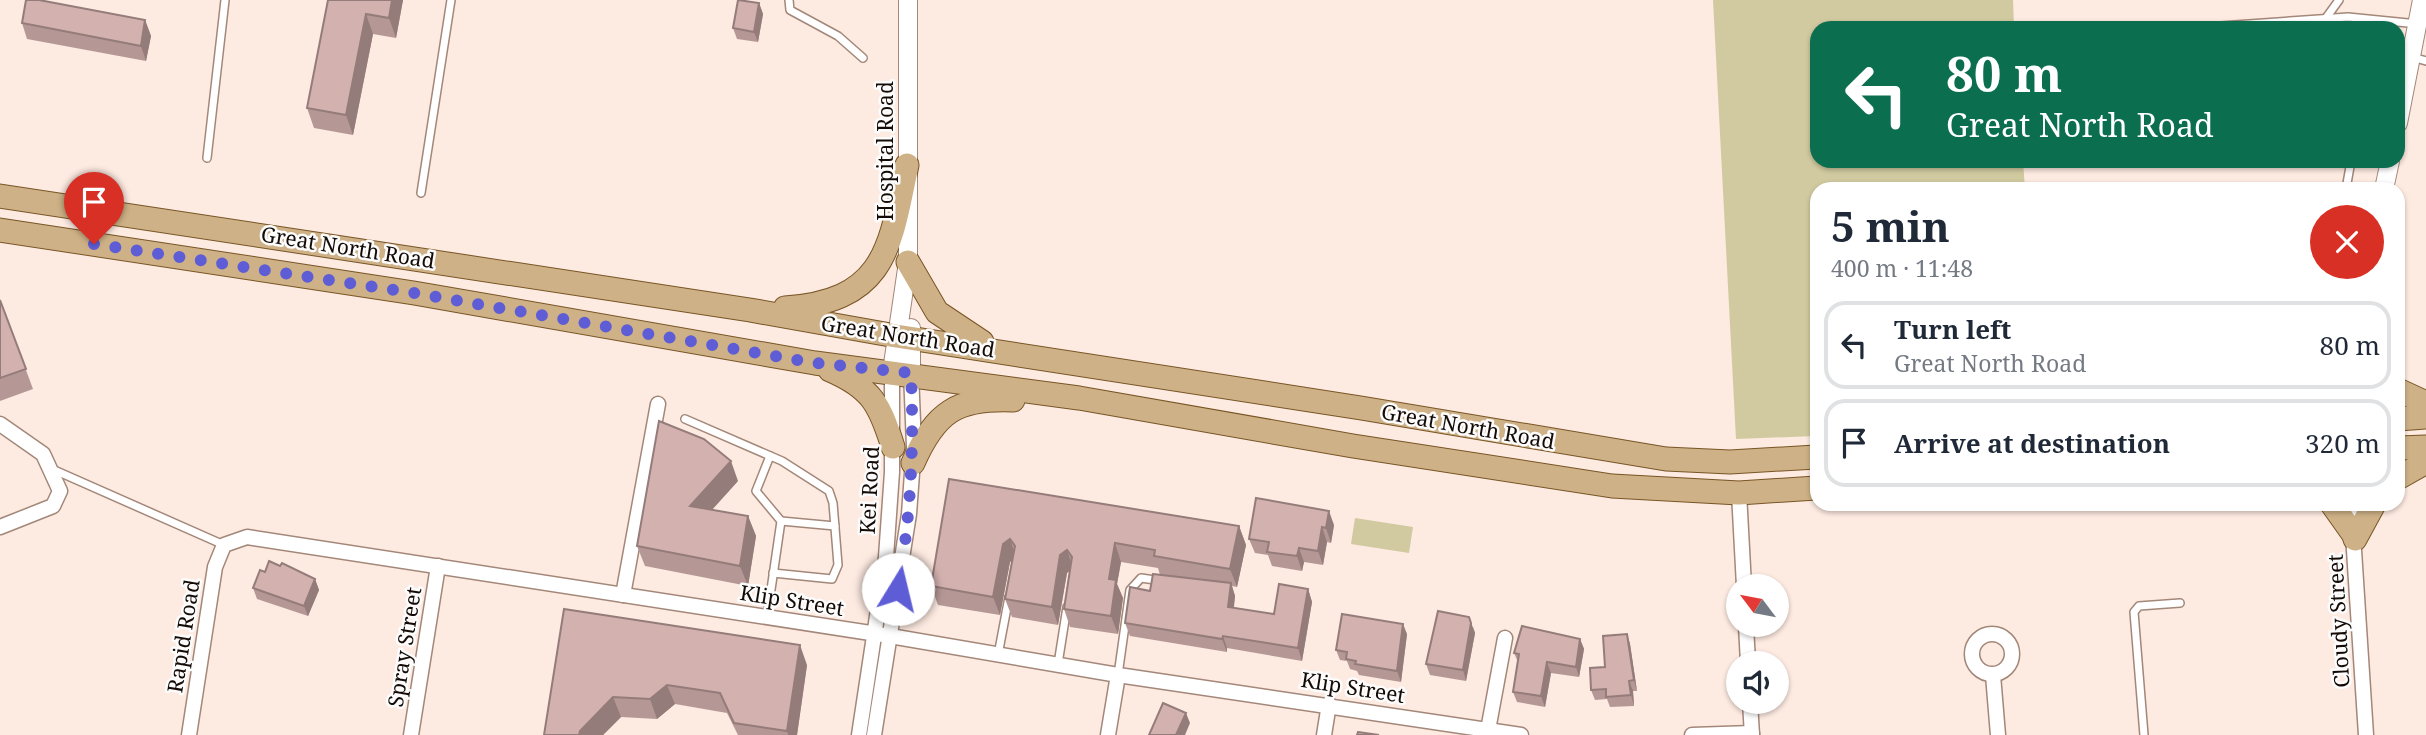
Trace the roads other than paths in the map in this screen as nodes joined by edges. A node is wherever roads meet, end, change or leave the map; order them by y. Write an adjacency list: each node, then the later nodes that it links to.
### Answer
1 (225, 0): 15 (lane)
2 (451, 0): 17 (lane)
3 (789, 0): 12 (lane)
4 (908, 0): 16 (street, Hospital Road)
5 (2339, 0): 7 (lane)
6 (2422, 0): 11 (street)
7 (2326, 19): 8 (lane); 9 (lane)
8 (2296, 21)
9 (2346, 21)
10 (2405, 24): 11 (lane)
11 (2418, 24): 13 (street)
12 (863, 58)
13 (2418, 59): 14 (street)
14 (2405, 101)
15 (207, 159)
16 (907, 165): 21 (street, Hospital Road); 23 (main road)
17 (421, 192)
18 (0, 196): 20 (main road, Great North Road)
19 (0, 230): 22 (main road, Great North Road)
20 (421, 258): 22 (main road); 23 (main road, Great North Road)
21 (908, 262): 24 (street, Hospital Road); 25 (main road)
22 (414, 293): 26 (main road, Great North Road)
23 (750, 310): 24 (main road, Great North Road)
24 (904, 337): 25 (main road, Great North Road); 27 (street, Hospital Road)
25 (995, 350): 42 (main road, Great North Road)
26 (815, 363): 27 (main road, Great North Road); 38 (main road)
27 (901, 372): 29 (main road, Great North Road); 38 (street, Kei Road); 44 (street, Kei Road)
28 (2405, 393): 30 (main road)
29 (1079, 398): 44 (main road); 48 (main road, Great North Road)
30 (2426, 403)
31 (658, 404): 62 (street)
32 (2426, 417): 33 (main road)
33 (2405, 418)
34 (685, 419): 41 (lane)
35 (0, 424): 36 (street)
36 (16, 435): 37 (street); 45 (street)
37 (0, 442)
38 (893, 447): 66 (street, Kei Road)
39 (2426, 447): 40 (main road)
40 (2405, 448)
41 (770, 456): 52 (lane); 53 (lane)
42 (1810, 457)
43 (2426, 462): 46 (main road)
44 (913, 463): 67 (street, Kei Road)
45 (51, 469): 54 (street); 56 (lane)
46 (2405, 474)
47 (1810, 488): 48 (main road, Great North Road)
48 (1739, 493): 59 (street)
49 (2337, 511): 55 (main road)
50 (2352, 511): 55 (street, Cloudy Street)
51 (2370, 511): 55 (main road)
52 (781, 521): 53 (lane); 58 (lane)
53 (835, 526): 58 (lane)
54 (0, 527)
55 (2354, 537): 87 (street, Cloudy Street)
56 (224, 545): 57 (street, Klip Street); 77 (street, Rapid Road)
57 (438, 566): 62 (street, Klip Street); 78 (street, Spray Street)
58 (773, 573): 65 (lane)
59 (1743, 574)
60 (1167, 582): 72 (lane)
61 (1011, 589): 69 (lane)
62 (623, 595): 65 (street, Klip Street)
63 (1068, 600): 70 (lane)
64 (2180, 603): 86 (lane)
65 (766, 617): 66 (street, Klip Street)
66 (875, 634): 67 (street, Klip Street); 79 (street, Kei Road)
67 (890, 636): 69 (street, Klip Street); 80 (street, Kei Road)
68 (1505, 638): 75 (street)
69 (998, 655): 70 (street, Klip Street)
70 (1058, 665): 72 (street, Klip Street)
71 (1993, 674): 85 (street)
72 (1118, 675): 73 (street, Klip Street); 81 (street)
73 (1329, 704): 75 (street, Klip Street); 82 (street)
74 (1751, 714): 76 (street)
75 (1488, 730): 83 (street, Klip Street)
76 (1752, 734): 84 (street)
77 (189, 735)
78 (411, 735)
79 (859, 735)
80 (874, 735)
81 (1108, 735)
82 (1324, 735)
83 (1521, 735)
84 (1692, 735)
85 (1998, 735)
86 (2144, 735)
87 (2366, 735)

